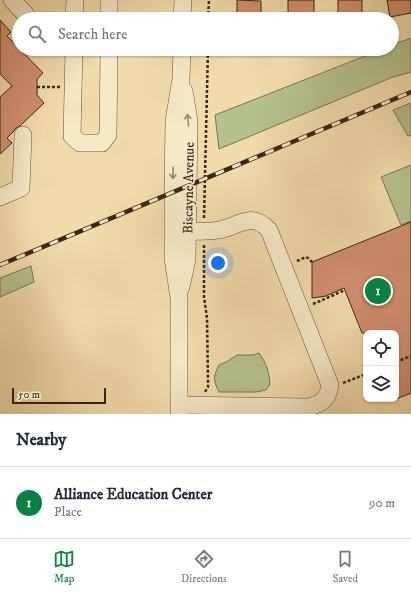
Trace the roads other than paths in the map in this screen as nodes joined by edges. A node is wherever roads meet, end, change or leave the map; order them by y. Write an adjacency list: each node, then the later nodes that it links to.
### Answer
1 (12, 0): 5 (street)
2 (75, 0): 6 (street)
3 (109, 0): 7 (street)
4 (183, 0): 8 (street)
5 (23, 12)
6 (74, 12)
7 (109, 12)
8 (182, 12)
9 (74, 56): 10 (street)
10 (109, 56)
11 (182, 56): 12 (street, Biscayne Avenue)
12 (181, 79): 15 (street, Biscayne Avenue, one-way to 12); 16 (street, Biscayne Avenue, one-way to 16)
13 (23, 135): 14 (street)
14 (0, 197)
15 (187, 231): 16 (street, Biscayne Avenue); 17 (street)
16 (179, 298): 17 (street, Biscayne Avenue)
17 (179, 410)

